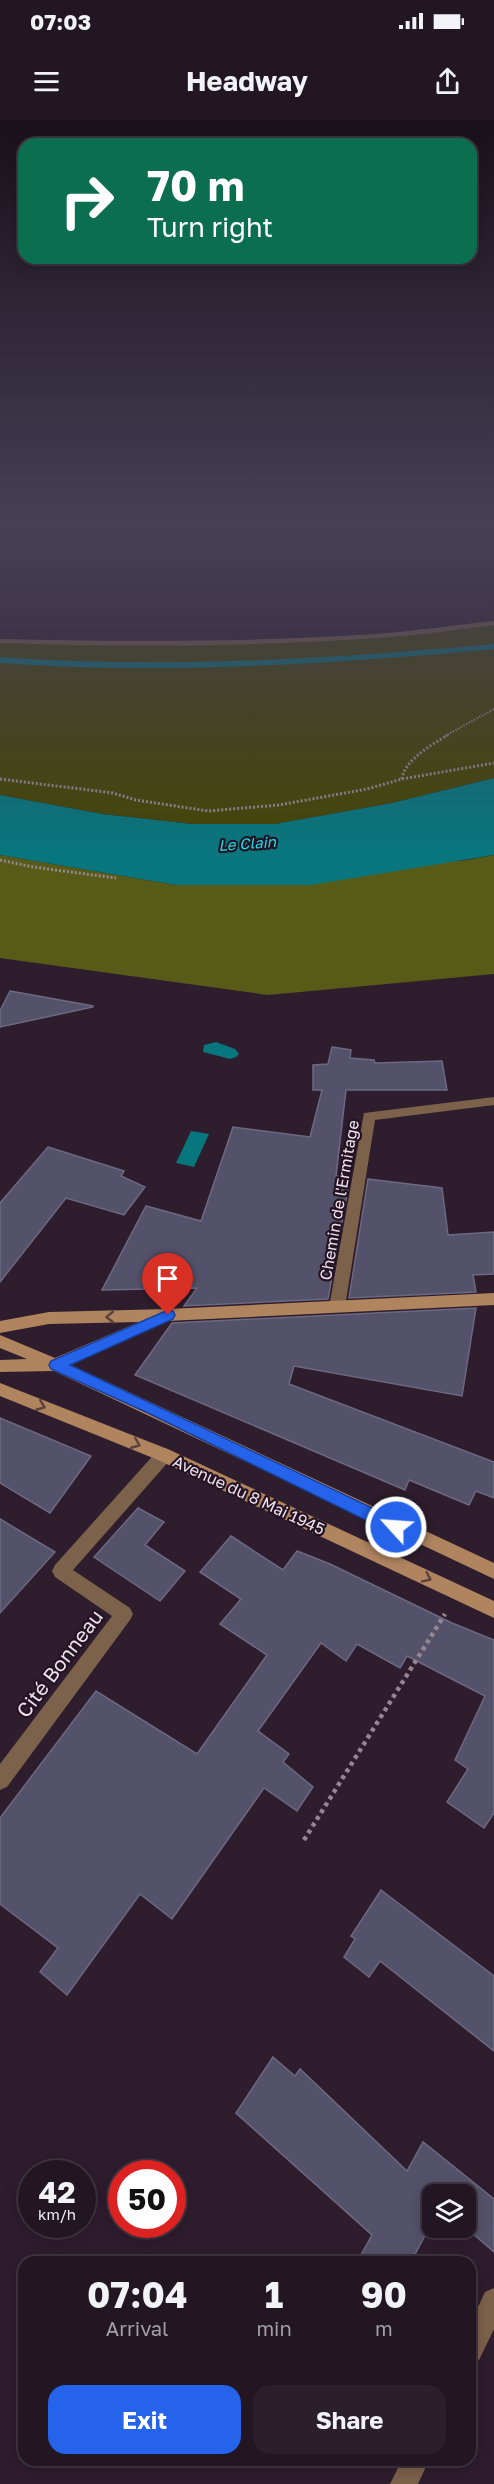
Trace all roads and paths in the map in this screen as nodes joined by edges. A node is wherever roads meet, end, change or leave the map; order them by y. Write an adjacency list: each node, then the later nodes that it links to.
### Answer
1 (411, 632): 2 (street)
2 (0, 641)
3 (494, 710): 5 (path)
4 (494, 762): 5 (path)
5 (402, 778): 6 (path)
6 (0, 779)
7 (0, 860): 8 (path)
8 (116, 878)
9 (494, 1101): 11 (street, Chemin de l'Ermitage)
10 (494, 1299): 11 (main road)
11 (337, 1307): 12 (main road)
12 (168, 1315): 13 (main road, one-way to 13); 15 (main road)
13 (0, 1327)
14 (0, 1341): 15 (main road, Avenue du 8 Mai 1945)
15 (56, 1365): 16 (main road); 19 (main road, Avenue du 8 Mai 1945)
16 (0, 1366)
17 (0, 1389): 18 (main road, Avenue du 8 Mai 1945, one-way to 18)
18 (164, 1455): 20 (main road, Avenue du 8 Mai 1945, one-way to 20); 22 (street, Cité Bonneau)
19 (494, 1571)
20 (458, 1593): 21 (main road, Avenue du 8 Mai 1945); 23 (path)
21 (494, 1610)
22 (0, 1779)
23 (304, 1840)
24 (494, 2301): 25 (street)
25 (476, 2338)
26 (413, 2466): 27 (street)
27 (404, 2484)

